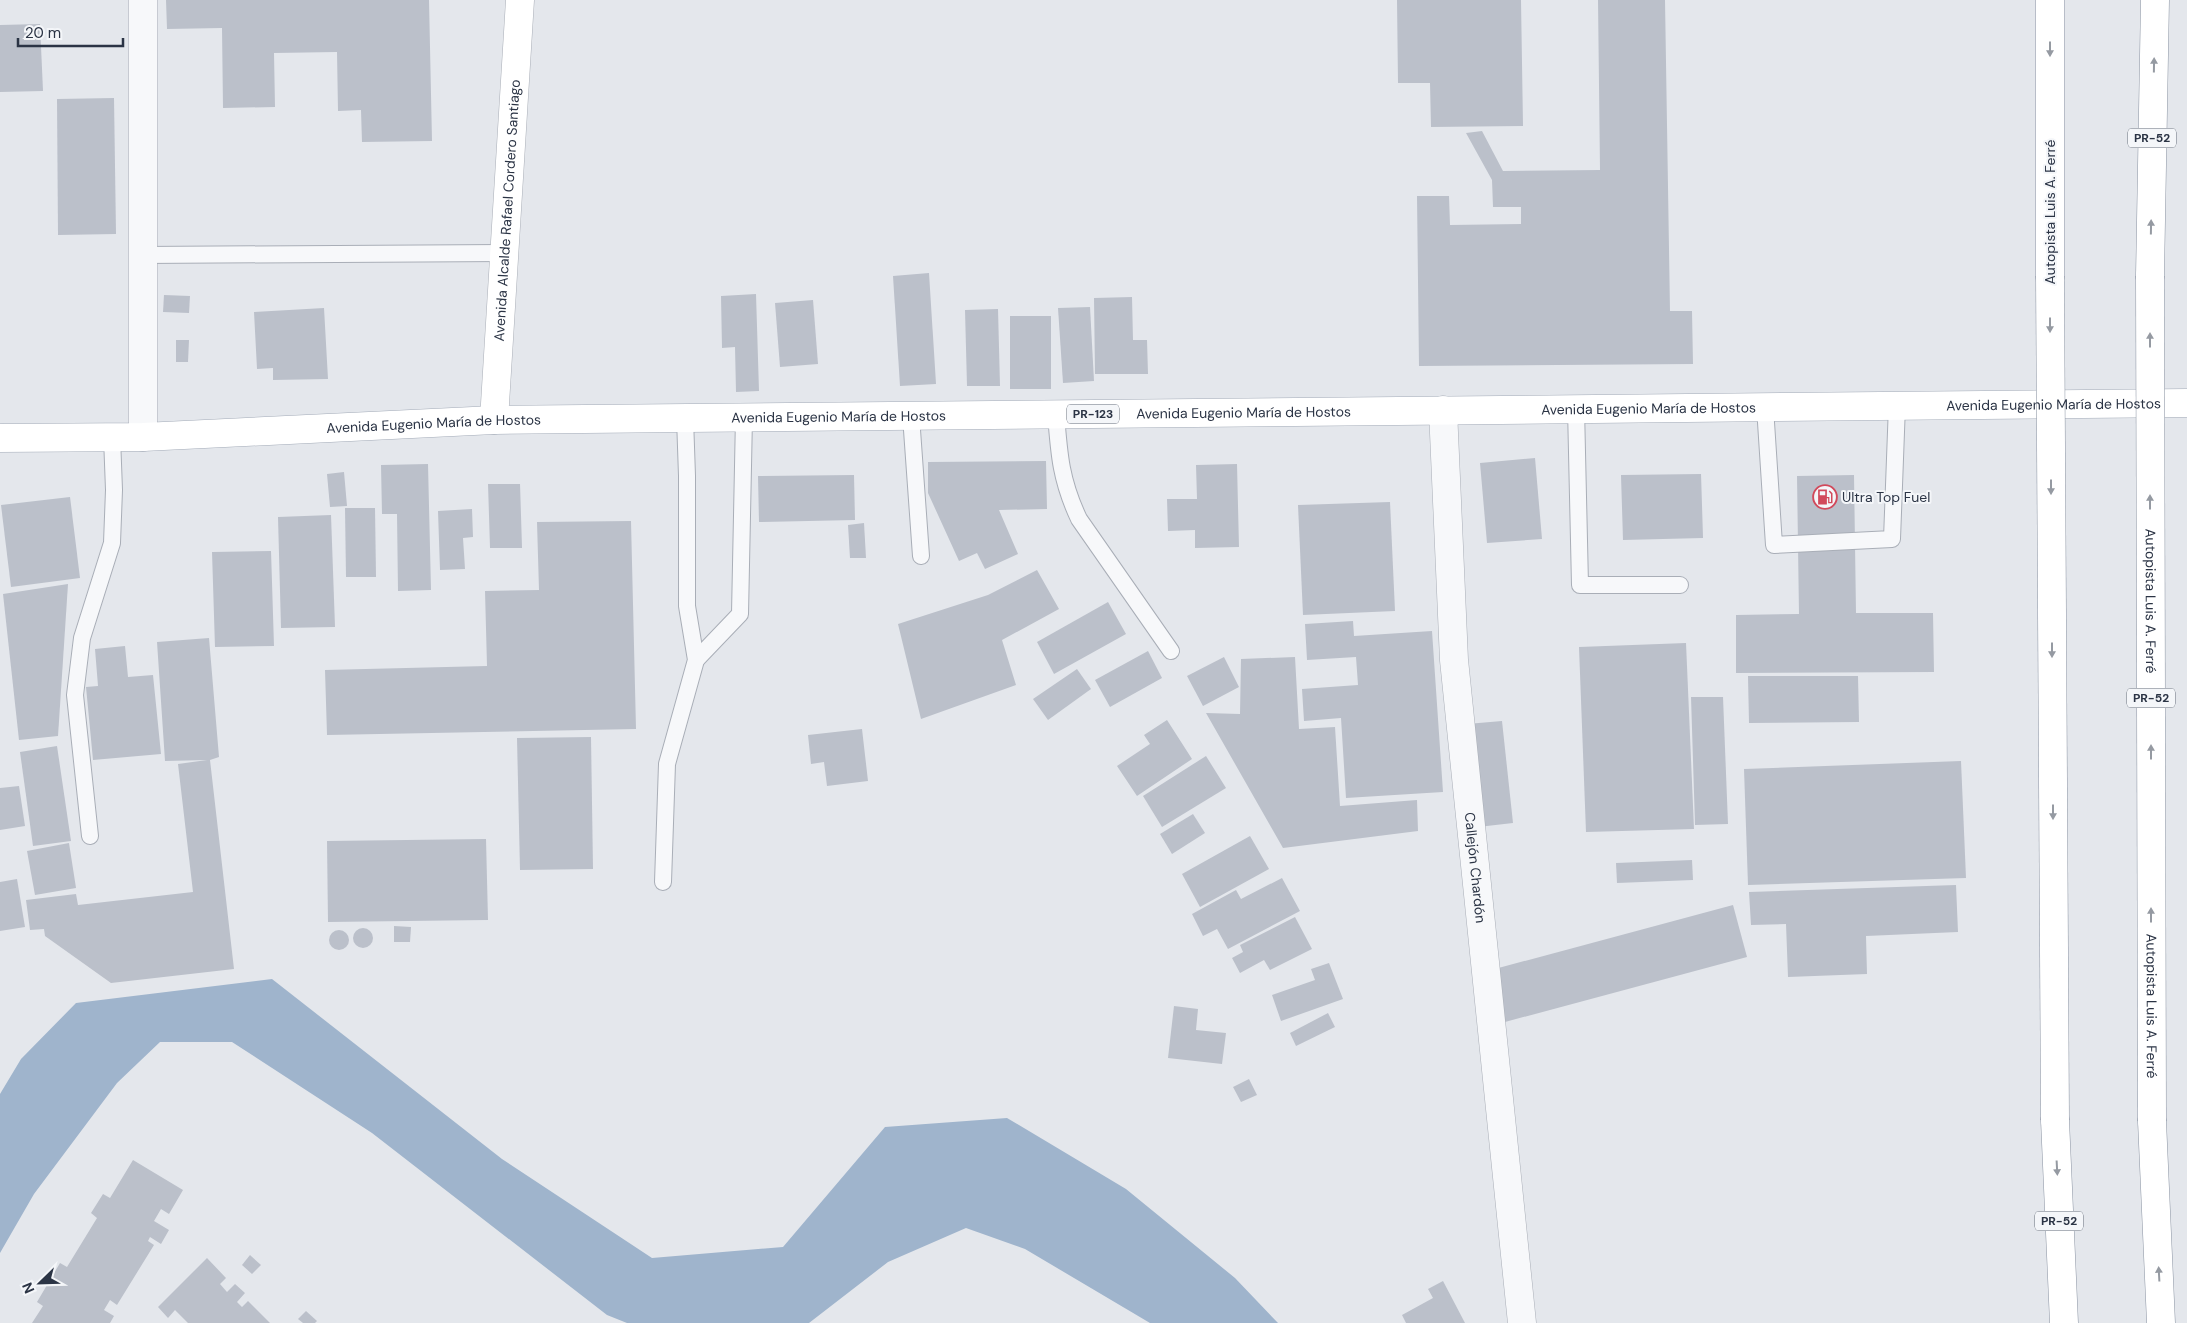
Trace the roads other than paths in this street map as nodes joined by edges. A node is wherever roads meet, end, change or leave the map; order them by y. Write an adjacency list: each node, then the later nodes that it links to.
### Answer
1 (143, 0): 6 (street)
2 (520, 0): 5 (main road, Avenida Alcalde Rafael Cordero Santiago)
3 (2050, 0): 27 (main road, Autopista Luis A. Ferré / PR-52, one-way to 27, bridge)
4 (2155, 0): 28 (main road, Autopista Luis A. Ferré / PR-52, one-way to 4, bridge)
5 (504, 253): 6 (lane); 16 (main road, Avenida Alcalde Rafael Cordero Santiago)
6 (142, 255): 17 (street)
7 (2187, 402): 8 (main road, Avenida Eugenio María de Hostos / PR-123)
8 (1897, 405): 9 (main road, Avenida Eugenio María de Hostos / PR-123); 9 (lane)
9 (1765, 407): 10 (main road, Avenida Eugenio María de Hostos / PR-123)
10 (1576, 408): 11 (main road, Avenida Eugenio María de Hostos / PR-123); 21 (lane)
11 (1443, 410): 12 (main road, Avenida Eugenio María de Hostos / PR-123); 26 (street, Callejón Chardón)
12 (1056, 414): 13 (main road, Avenida Eugenio María de Hostos / PR-123); 22 (lane)
13 (911, 416): 14 (main road, Avenida Eugenio María de Hostos / PR-123); 20 (lane)
14 (744, 417): 15 (main road, Avenida Eugenio María de Hostos / PR-123); 23 (lane)
15 (685, 418): 16 (main road, Avenida Eugenio María de Hostos / PR-123); 23 (lane)
16 (494, 420): 17 (main road, Avenida Eugenio María de Hostos / PR-123)
17 (143, 437): 19 (main road, Avenida Eugenio María de Hostos / PR-123)
18 (0, 438): 19 (main road, Avenida Eugenio María de Hostos / PR-123)
19 (112, 438): 24 (lane)
20 (921, 556)
21 (1680, 585)
22 (1171, 651)
23 (696, 660): 25 (lane)
24 (90, 836)
25 (663, 882)
26 (1522, 1323)
27 (2064, 1323)
28 (2161, 1323)

